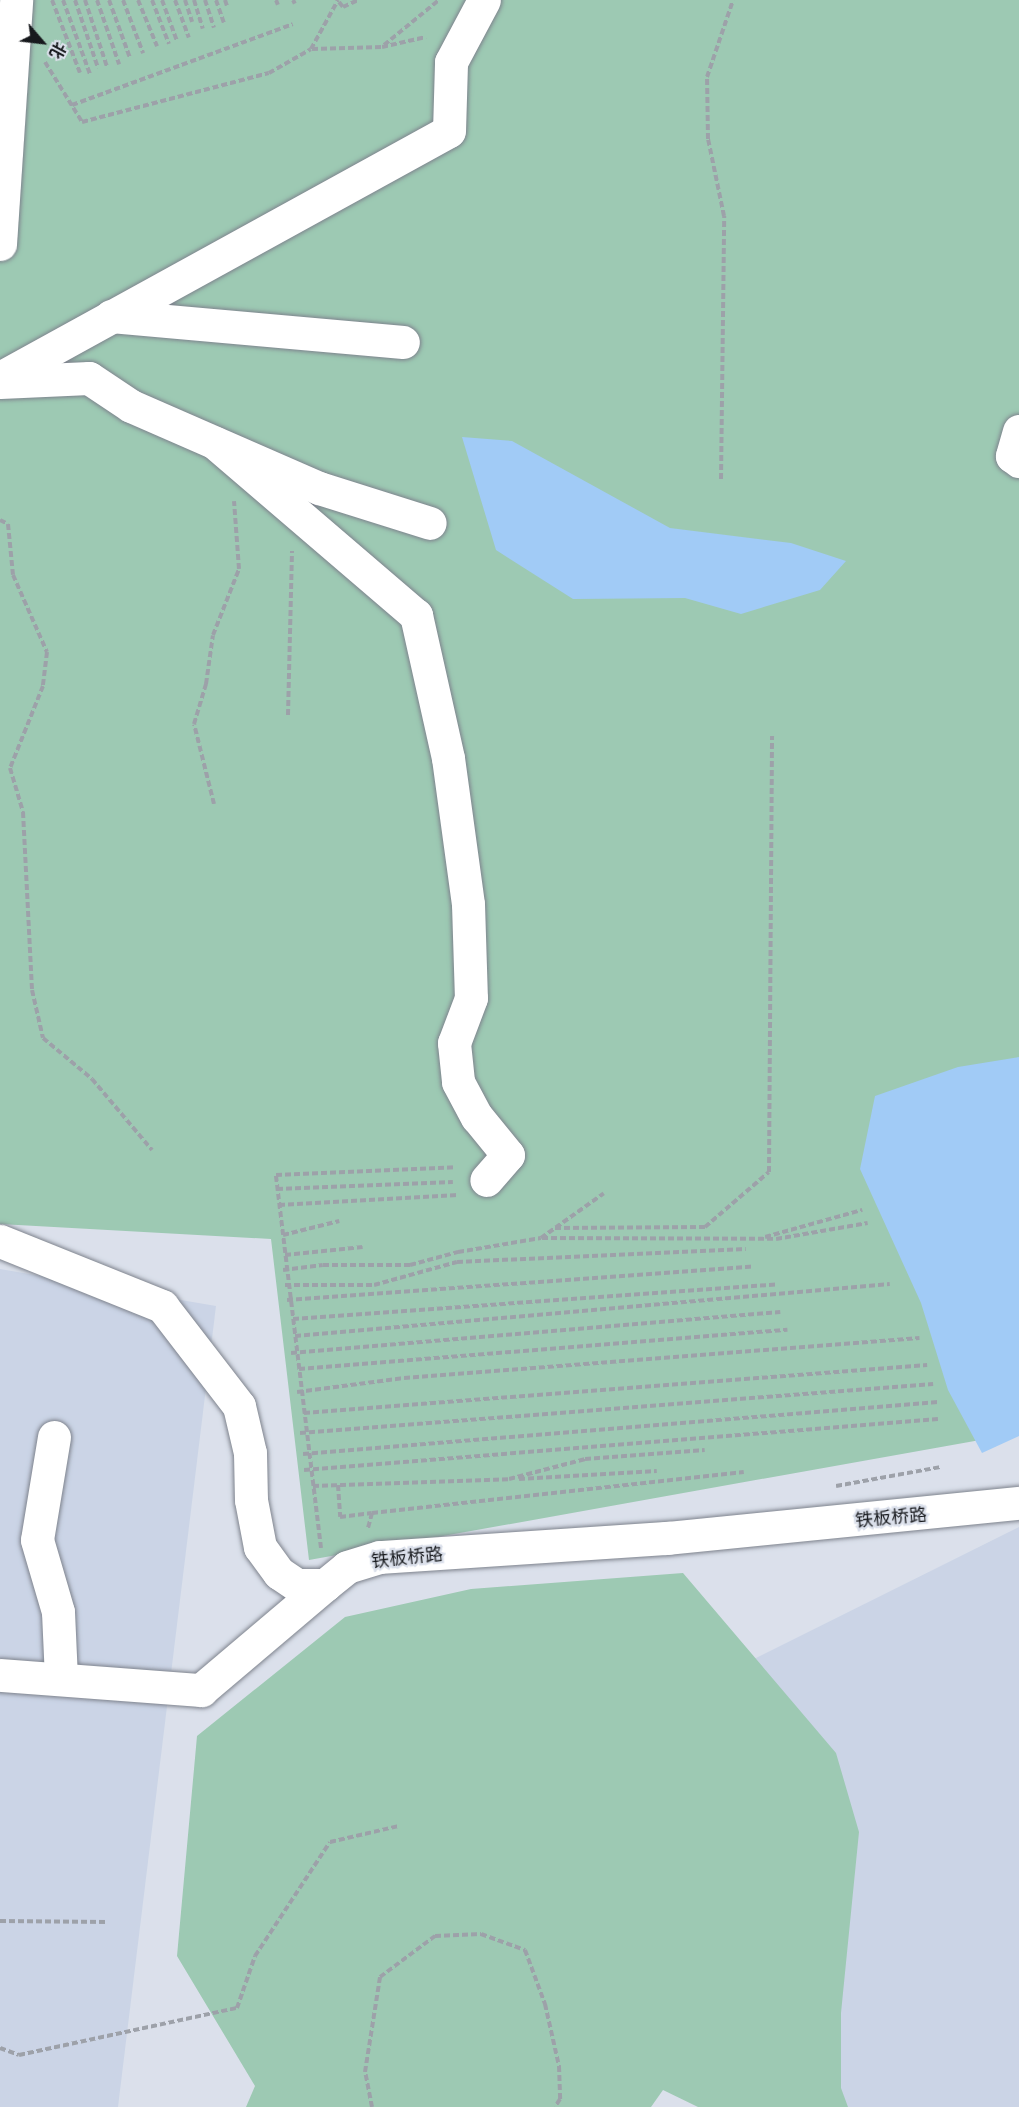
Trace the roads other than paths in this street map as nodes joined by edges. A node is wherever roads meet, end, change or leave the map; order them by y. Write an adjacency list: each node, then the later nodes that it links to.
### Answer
1 (466, 0): 4 (street)
2 (484, 0): 4 (street)
3 (15, 7): 5 (street)
4 (451, 62): 6 (street)
5 (0, 244)
6 (111, 316): 7 (street); 8 (street)
7 (403, 342)
8 (0, 380): 10 (street)
9 (1019, 431): 11 (street)
10 (222, 449): 12 (street); 13 (street)
11 (1019, 461)
12 (430, 523)
13 (483, 1180)
14 (0, 1241): 17 (street)
15 (54, 1437): 19 (street)
16 (1019, 1503): 17 (street, 铁板桥路)
17 (325, 1586): 19 (street, 铁板桥路)
18 (0, 1675): 19 (street, 铁板桥路)
19 (61, 1679)

